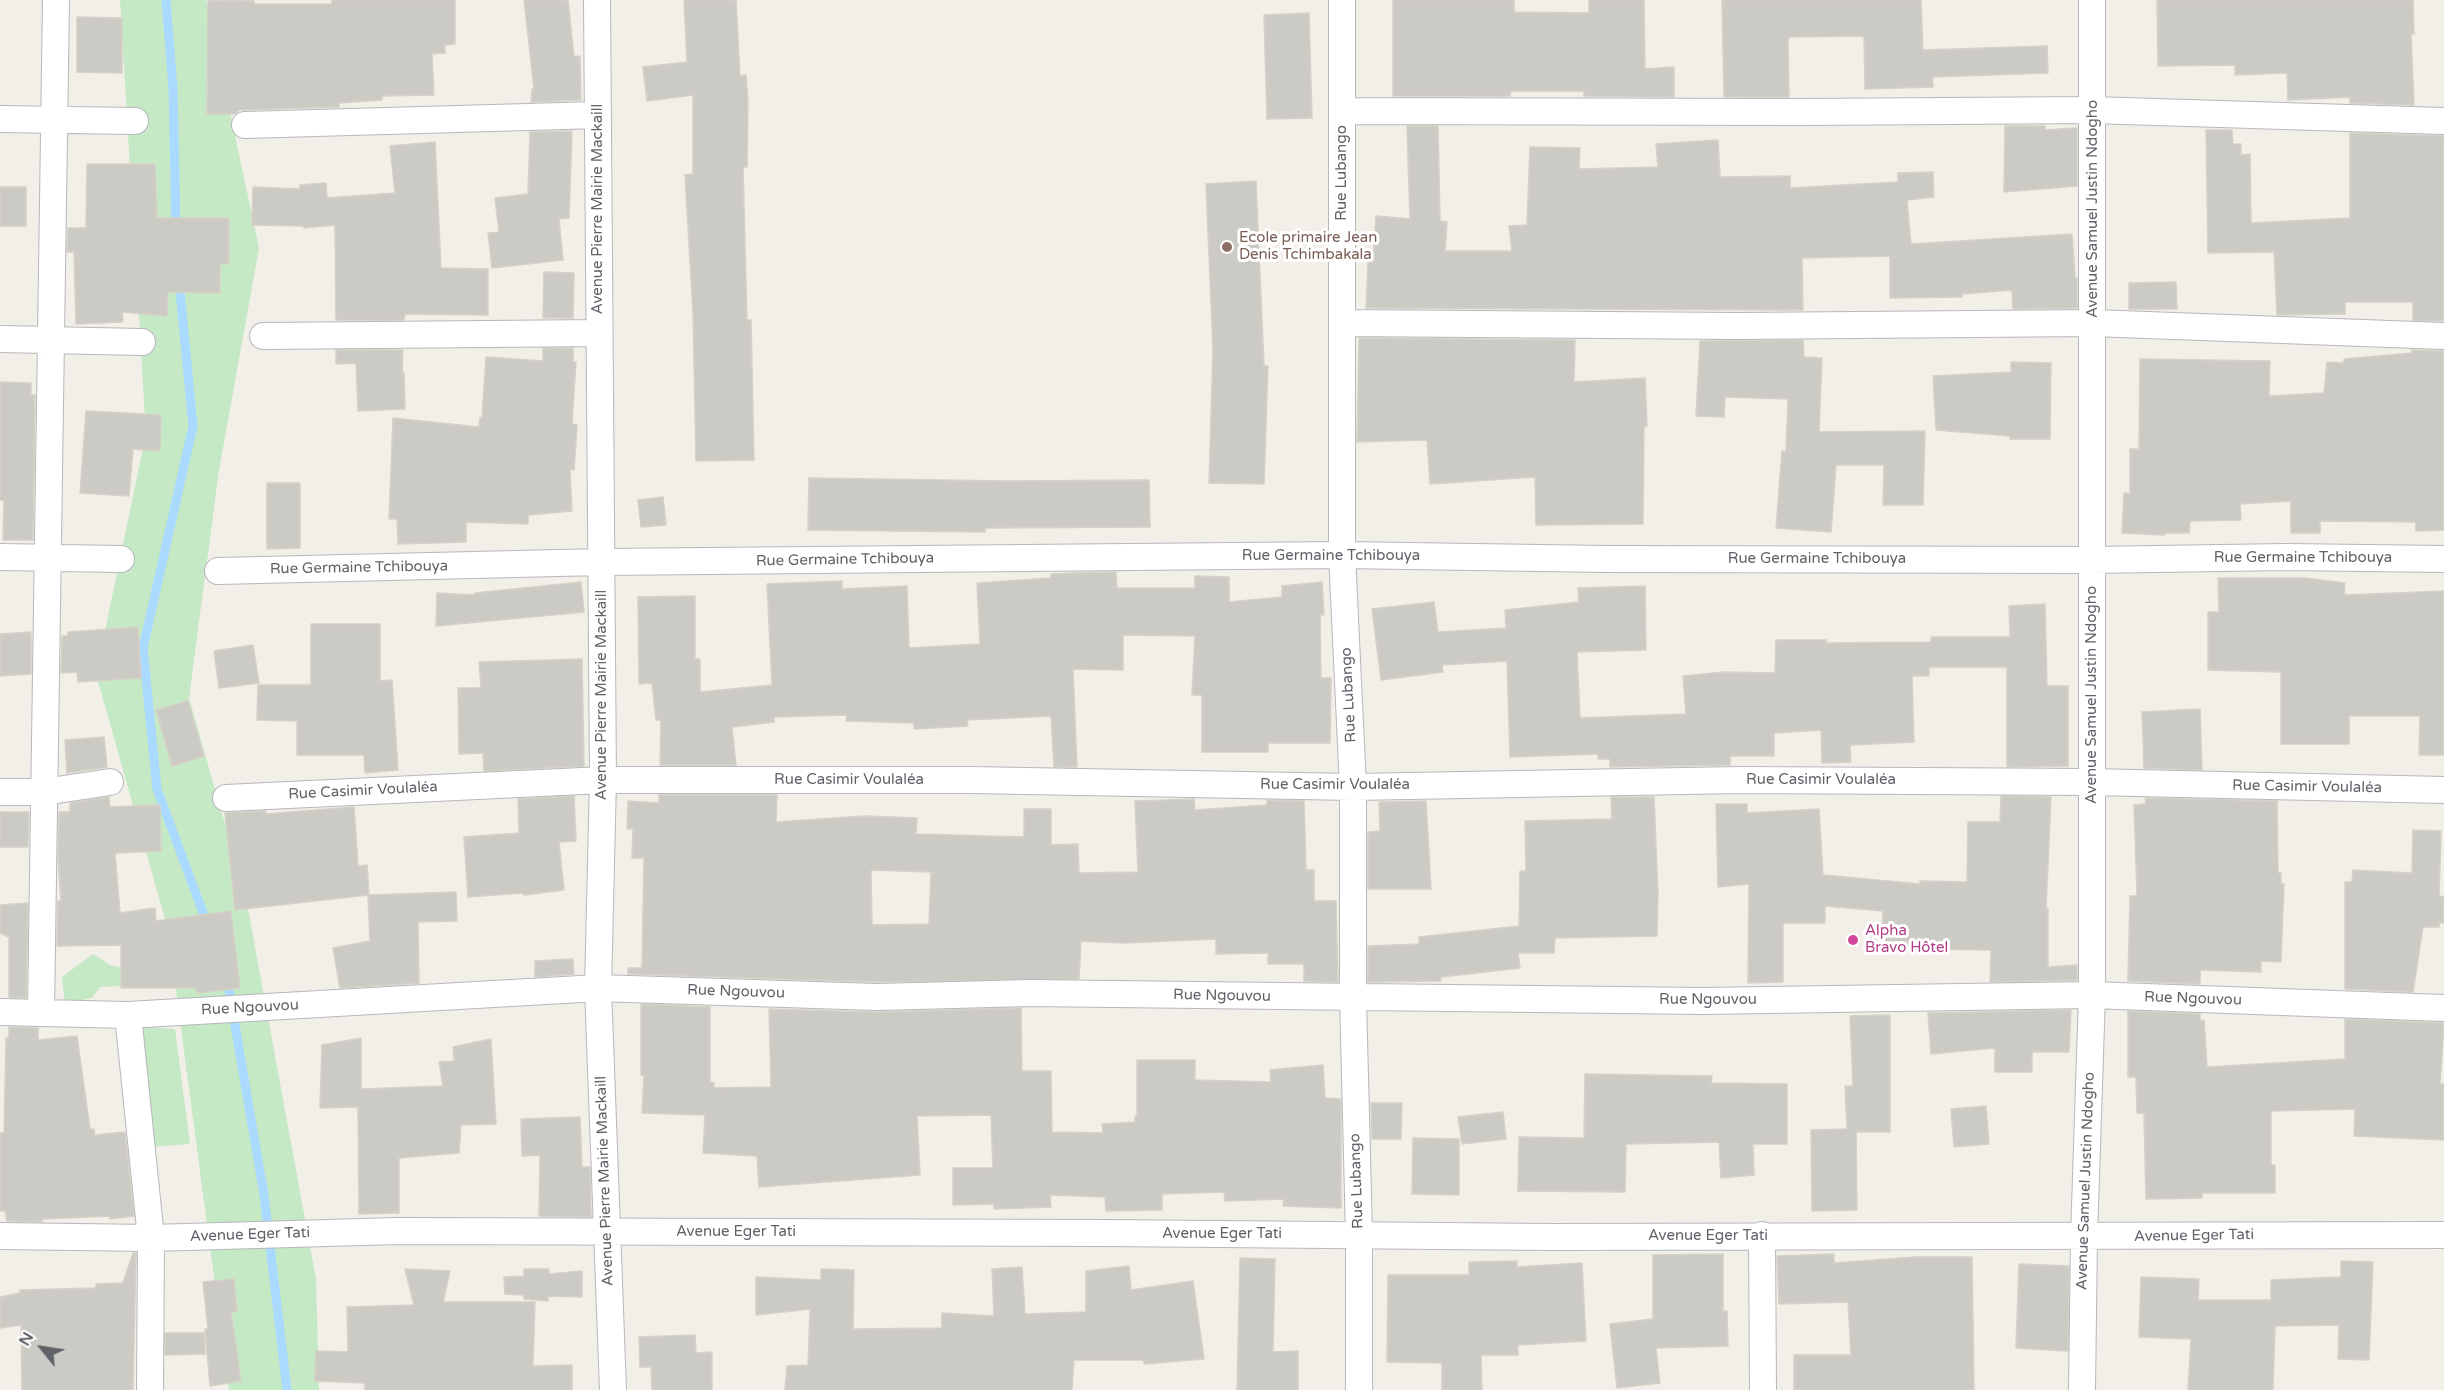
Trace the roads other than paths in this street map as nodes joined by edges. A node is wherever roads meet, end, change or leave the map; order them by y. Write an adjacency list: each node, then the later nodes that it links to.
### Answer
1 (56, 0): 9 (street)
2 (597, 0): 7 (street, Avenue Pierre Mairie Mackaill)
3 (1342, 0): 6 (street, Rue Lubango)
4 (2092, 0): 5 (street, Avenue Samuel Justin Ndogho)
5 (2092, 110): 6 (street); 11 (street); 14 (street, Avenue Samuel Justin Ndogho)
6 (1342, 111): 13 (street, Rue Lubango)
7 (598, 116): 12 (street); 15 (street, Avenue Pierre Mairie Mackaill)
8 (0, 119): 9 (street)
9 (54, 119): 10 (street); 19 (street)
10 (135, 121)
11 (2444, 121)
12 (244, 124)
13 (1342, 323): 14 (street); 21 (street, Rue Lubango)
14 (2093, 323): 17 (street); 26 (street, Avenue Samuel Justin Ndogho)
15 (599, 333): 16 (street); 27 (street, Avenue Pierre Mairie Mackaill)
16 (263, 336)
17 (2444, 336)
18 (0, 339): 19 (street)
19 (51, 340): 20 (street); 23 (street)
20 (142, 342)
21 (1342, 555): 26 (street, Rue Germaine Tchibouya); 27 (street, Rue Germaine Tchibouya); 32 (street, Rue Lubango)
22 (0, 557): 23 (street)
23 (49, 557): 24 (street); 35 (street)
24 (122, 559)
25 (2444, 559): 26 (street, Rue Germaine Tchibouya)
26 (2091, 560): 31 (street, Avenue Samuel Justin Ndogho)
27 (601, 562): 28 (street, Rue Germaine Tchibouya); 29 (street, Avenue Pierre Mairie Mackaill)
28 (218, 571)
29 (603, 780): 32 (street, Rue Casimir Voulaléa); 36 (street, Rue Casimir Voulaléa); 37 (street, Avenue Pierre Mairie Mackaill)
30 (110, 782): 35 (street)
31 (2092, 782): 32 (street, Rue Casimir Voulaléa); 33 (street, Rue Casimir Voulaléa); 38 (street, Avenue Samuel Justin Ndogho)
32 (1353, 787): 39 (street, Rue Lubango)
33 (2444, 790)
34 (0, 792): 35 (street)
35 (44, 792): 41 (street)
36 (226, 798)
37 (598, 988): 39 (street, Rue Ngouvou); 43 (street, Rue Ngouvou); 44 (street, Avenue Pierre Mairie Mackaill)
38 (2092, 995): 39 (street, Rue Ngouvou); 40 (street, Rue Ngouvou); 49 (street, Avenue Samuel Justin Ndogho)
39 (1353, 998): 45 (street, Rue Lubango)
40 (2444, 1008)
41 (41, 1011): 42 (street, Rue Ngouvou); 43 (street, Rue Ngouvou)
42 (0, 1012)
43 (128, 1015): 50 (street)
44 (606, 1232): 45 (street, Avenue Eger Tati); 50 (street, Avenue Eger Tati); 52 (street, Avenue Pierre Mairie Mackaill)
45 (1359, 1235): 46 (street, Avenue Eger Tati); 53 (street, Rue Lubango)
46 (1762, 1235): 49 (street, Avenue Eger Tati); 54 (street)
47 (2444, 1235): 49 (street, Avenue Eger Tati)
48 (0, 1236): 50 (street, Avenue Eger Tati)
49 (2084, 1237): 55 (street, Avenue Samuel Justin Ndogho)
50 (152, 1238): 51 (street)
51 (150, 1390)
52 (613, 1390)
53 (1359, 1390)
54 (1762, 1390)
55 (2082, 1390)

